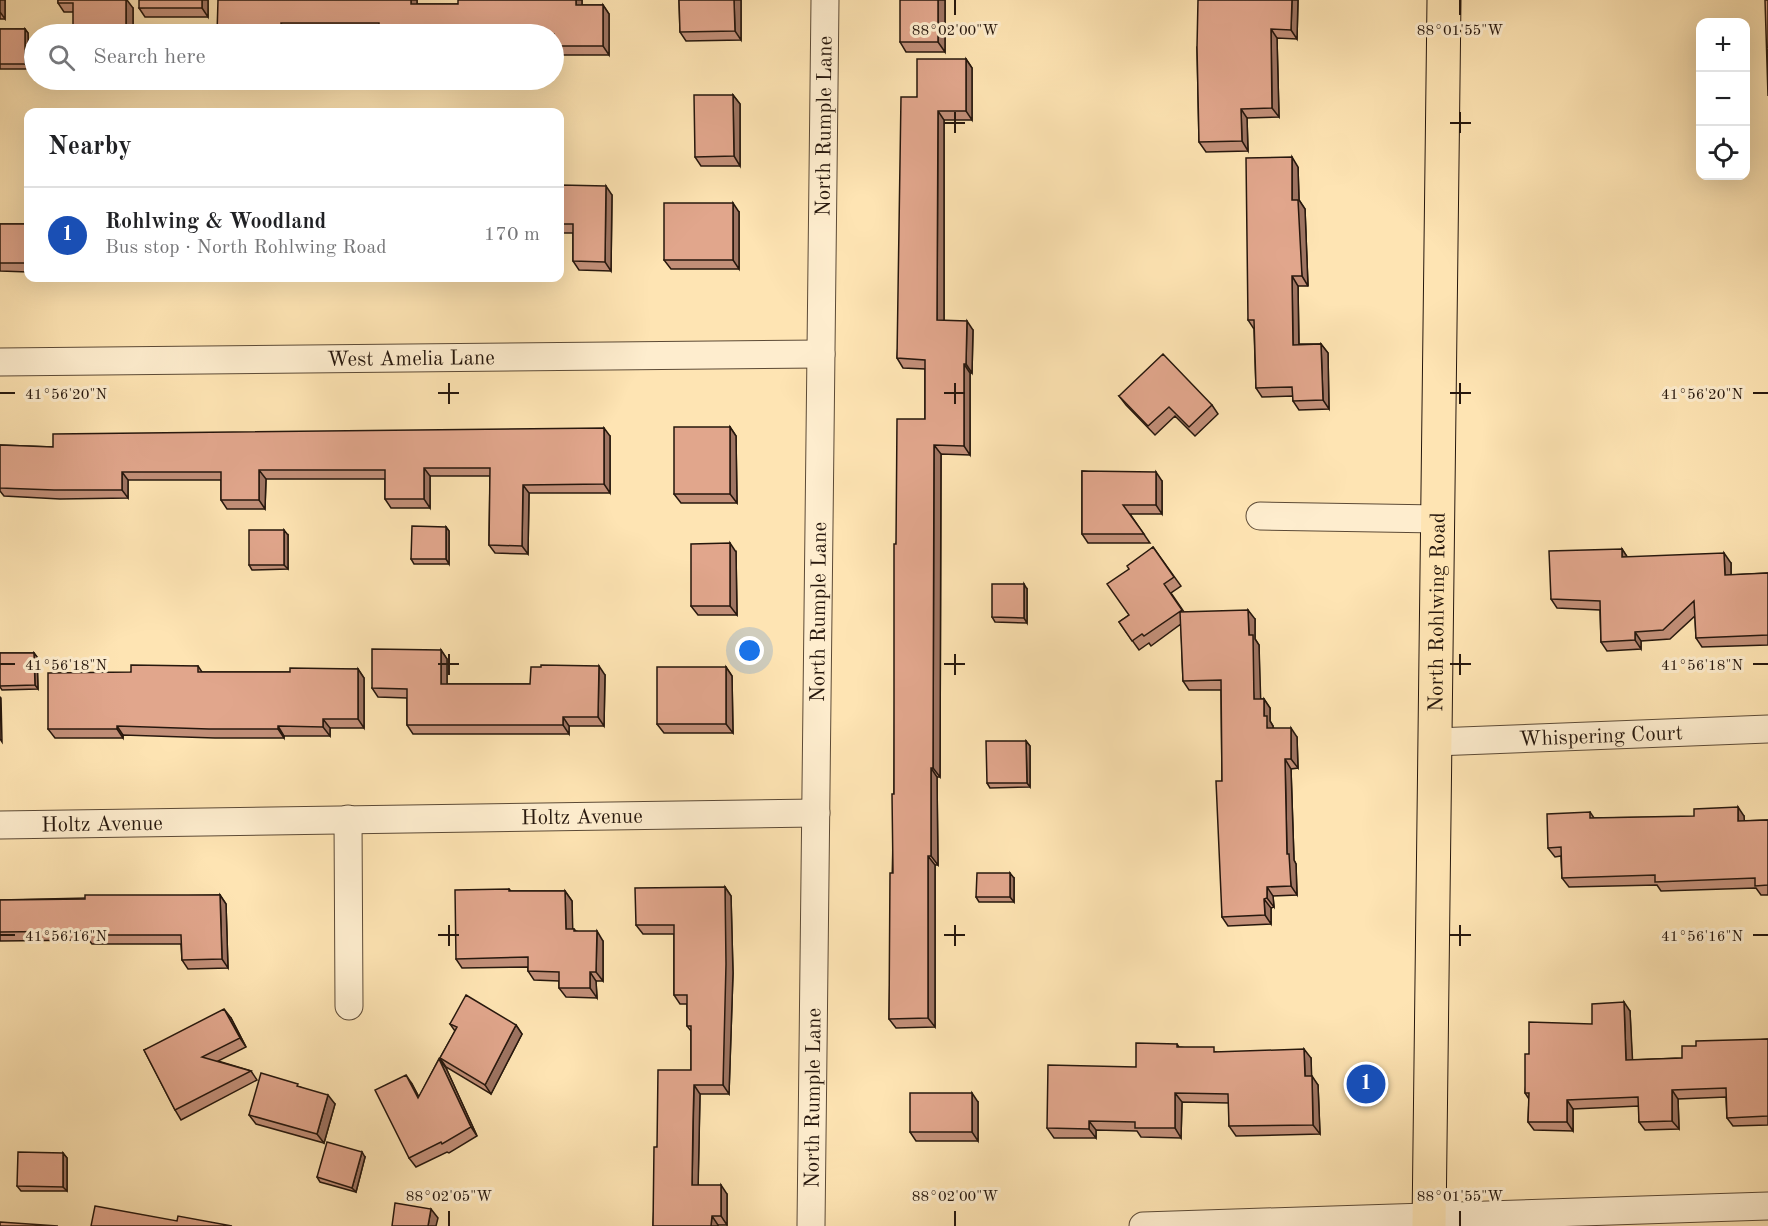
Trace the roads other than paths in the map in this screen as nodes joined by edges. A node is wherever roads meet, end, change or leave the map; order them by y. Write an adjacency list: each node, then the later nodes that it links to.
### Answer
1 (825, 0): 3 (street, North Rumple Lane)
2 (1444, 0): 6 (main road, North Rohlwing Road)
3 (821, 354): 4 (street, West Amelia Lane); 9 (street, North Rumple Lane)
4 (0, 362)
5 (1260, 516): 6 (street)
6 (1438, 519): 8 (main road, North Rohlwing Road)
7 (1768, 729): 8 (street, Whispering Court)
8 (1435, 742): 14 (main road, North Rohlwing Road)
9 (816, 813): 10 (street, Holtz Avenue); 15 (street, North Rumple Lane)
10 (348, 819): 11 (street, Holtz Avenue); 12 (street)
11 (0, 825)
12 (350, 1006)
13 (1768, 1206): 14 (street)
14 (1429, 1222): 16 (street)
15 (811, 1226)
16 (1143, 1226)

